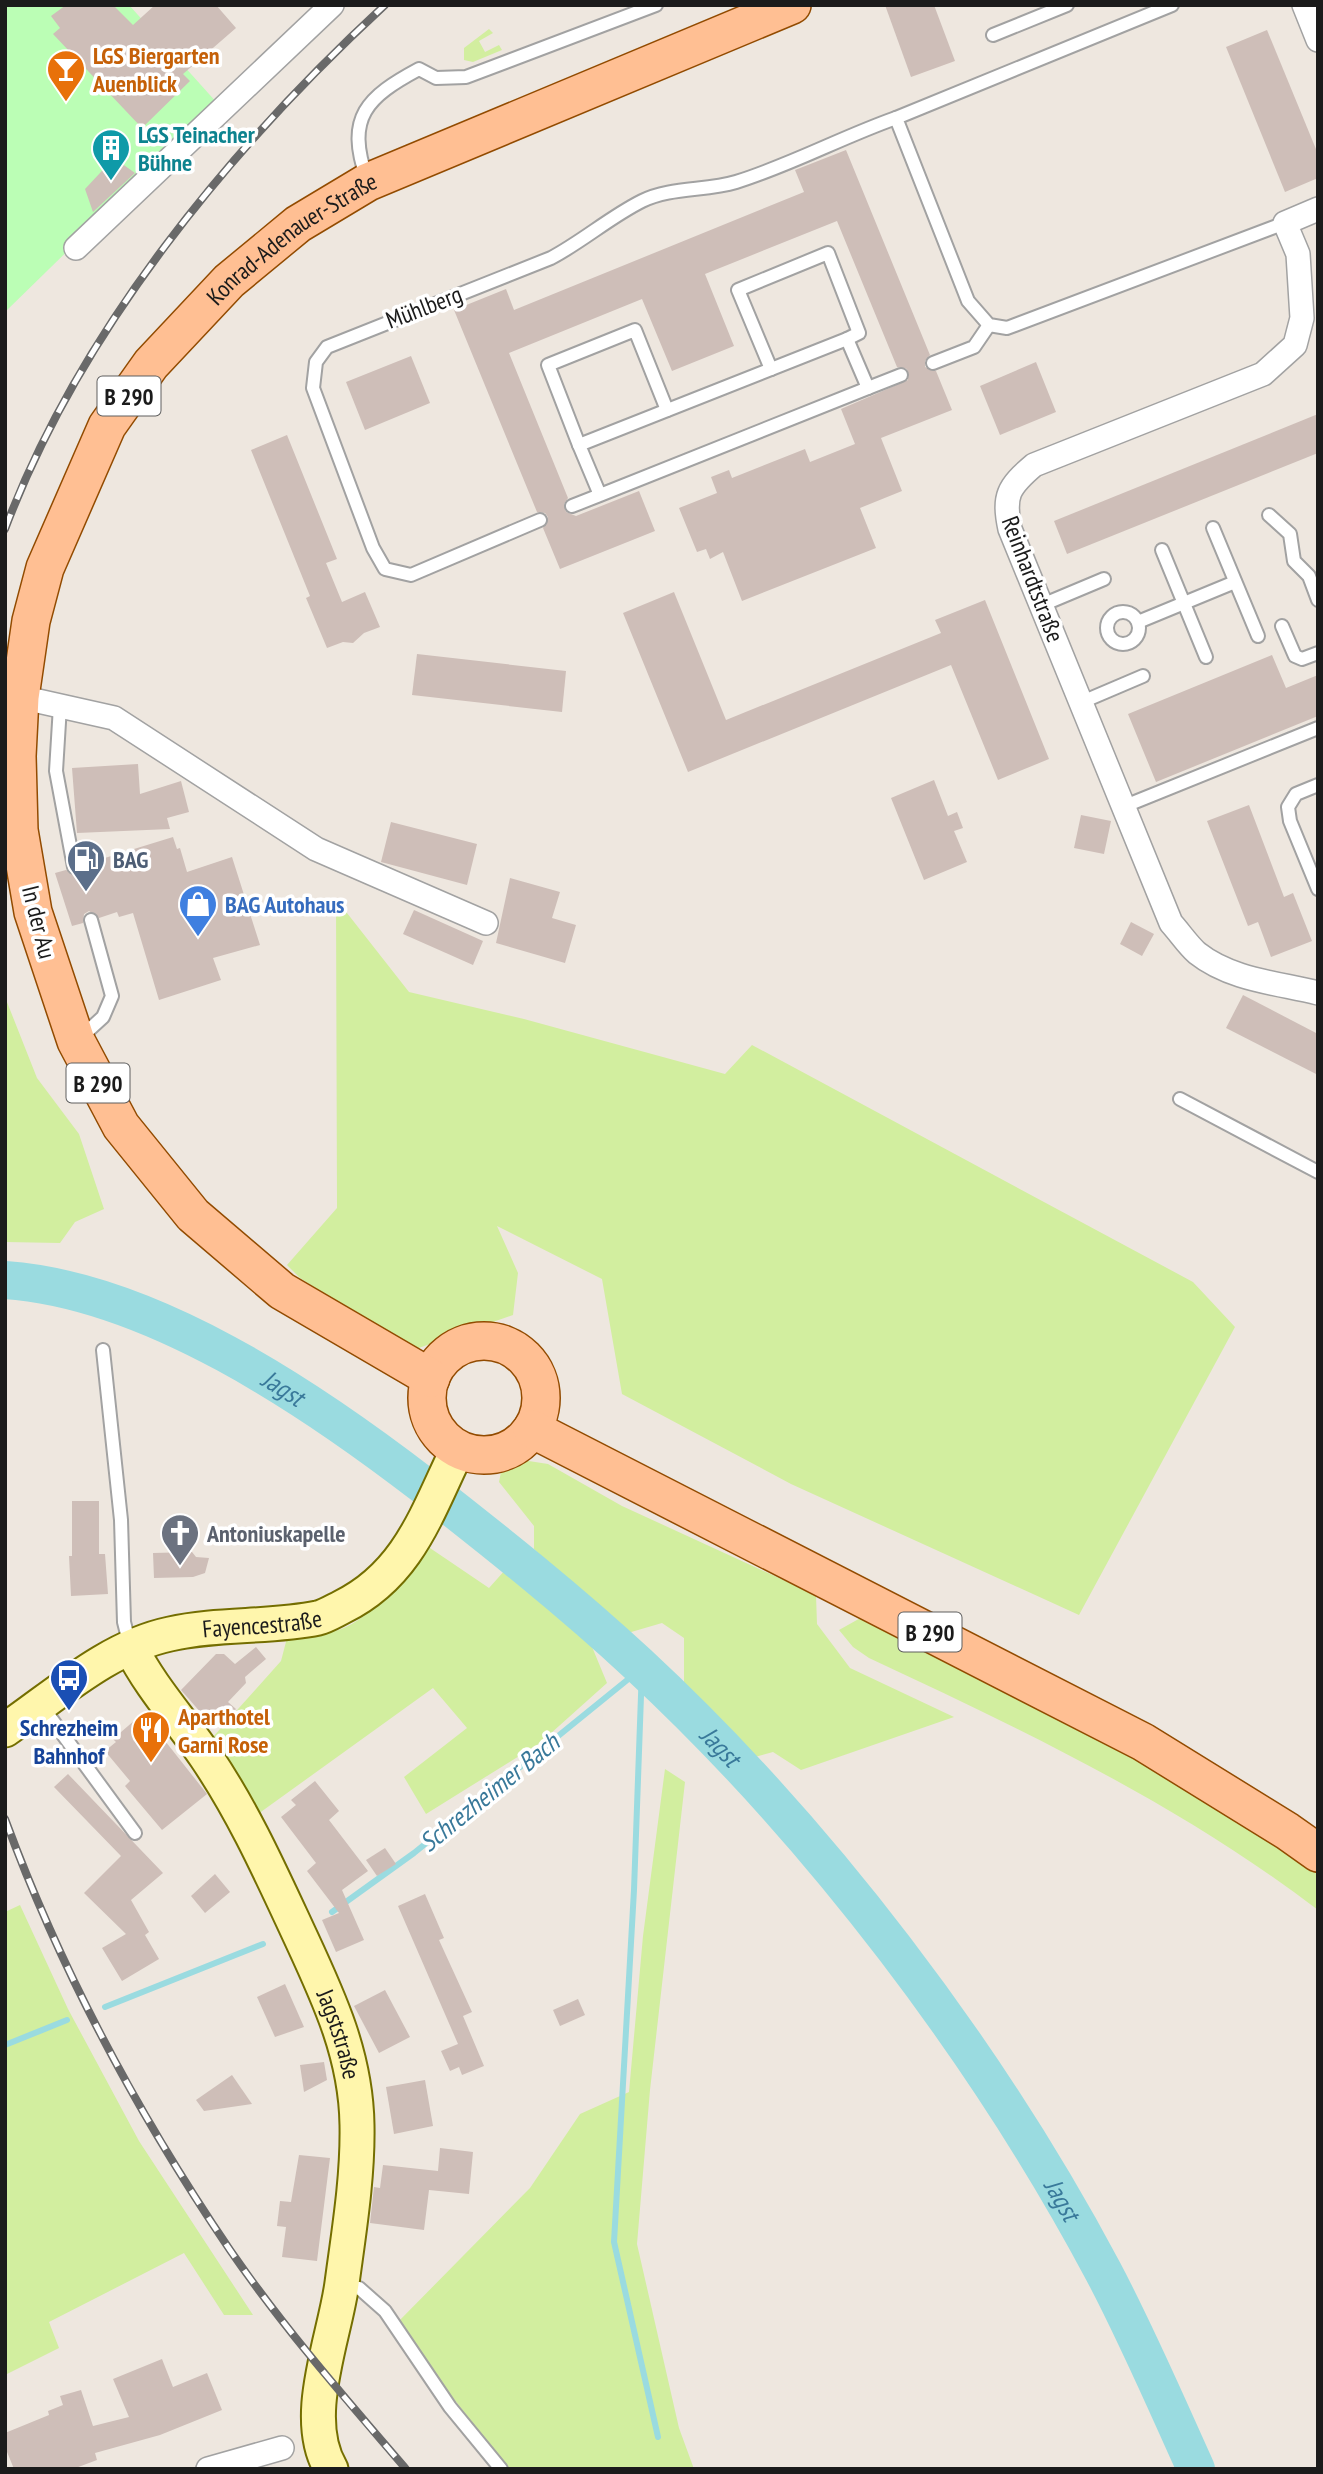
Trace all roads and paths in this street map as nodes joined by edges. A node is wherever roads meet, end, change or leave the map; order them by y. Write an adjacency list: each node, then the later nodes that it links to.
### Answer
1 (332, 5): 13 (street)
2 (656, 5): 10 (lane)
3 (792, 5): 10 (main road, Konrad-Adenauer-Straße / B 290)
4 (1067, 5): 7 (lane)
5 (1172, 5): 9 (lane)
6 (1304, 5): 8 (street)
7 (993, 35)
8 (1318, 40)
9 (896, 118): 14 (lane); 25 (lane, Mühlberg)
10 (368, 182): 39 (main road, Konrad-Adenauer-Straße / B 290)
11 (1318, 209): 12 (street)
12 (1285, 223): 14 (lane); 32 (street, Reinhardtstraße)
13 (76, 248)
14 (989, 325): 16 (lane)
15 (847, 339): 17 (lane); 17 (lane); 19 (lane)
16 (933, 363)
17 (771, 369): 20 (lane)
18 (901, 375): 19 (lane)
19 (867, 388): 22 (lane)
20 (667, 410): 21 (lane); 21 (lane)
21 (579, 444): 22 (lane)
22 (600, 495): 23 (lane)
23 (572, 506)
24 (1269, 515): 30 (lane)
25 (540, 520)
26 (1213, 528): 29 (lane)
27 (1162, 550): 31 (lane)
28 (1104, 579): 32 (lane)
29 (1235, 582): 31 (lane); 35 (lane)
30 (1318, 600)
31 (1184, 603): 33 (lane); 37 (lane)
32 (1042, 605): 40 (street, Reinhardtstraße)
33 (1138, 622)
34 (1282, 625): 36 (lane)
35 (1258, 636)
36 (1318, 653)
37 (1206, 657)
38 (1143, 676): 40 (lane)
39 (20, 697): 41 (street); 50 (main road, In der Au / B 290)
40 (1082, 702): 44 (street, Reinhardtstraße)
41 (60, 706): 45 (lane); 48 (street)
42 (1318, 728): 44 (lane)
43 (1318, 785): 46 (lane)
44 (1125, 806): 49 (street, Reinhardtstraße)
45 (74, 867)
46 (1318, 889)
47 (91, 920): 50 (lane)
48 (486, 923)
49 (1318, 993)
50 (76, 1041): 54 (main road, In der Au / B 290)
51 (1180, 1099): 52 (lane)
52 (1318, 1172)
53 (103, 1350): 57 (lane)
54 (431, 1378): 55 (main road); 56 (main road)
55 (532, 1429): 56 (main road); 61 (main road, B 290)
56 (452, 1462): 57 (main road, Fayencestraße)
57 (131, 1648): 58 (main road, Fayencestraße); 62 (main road, Jagststraße)
58 (41, 1705): 59 (main road, Fayencestraße); 60 (lane)
59 (5, 1730)
60 (135, 1833)
61 (1318, 1853)
62 (342, 2286): 65 (main road, Jagststraße); 66 (lane)
63 (282, 2448): 64 (street)
64 (208, 2469)
65 (331, 2469)
66 (501, 2469)

